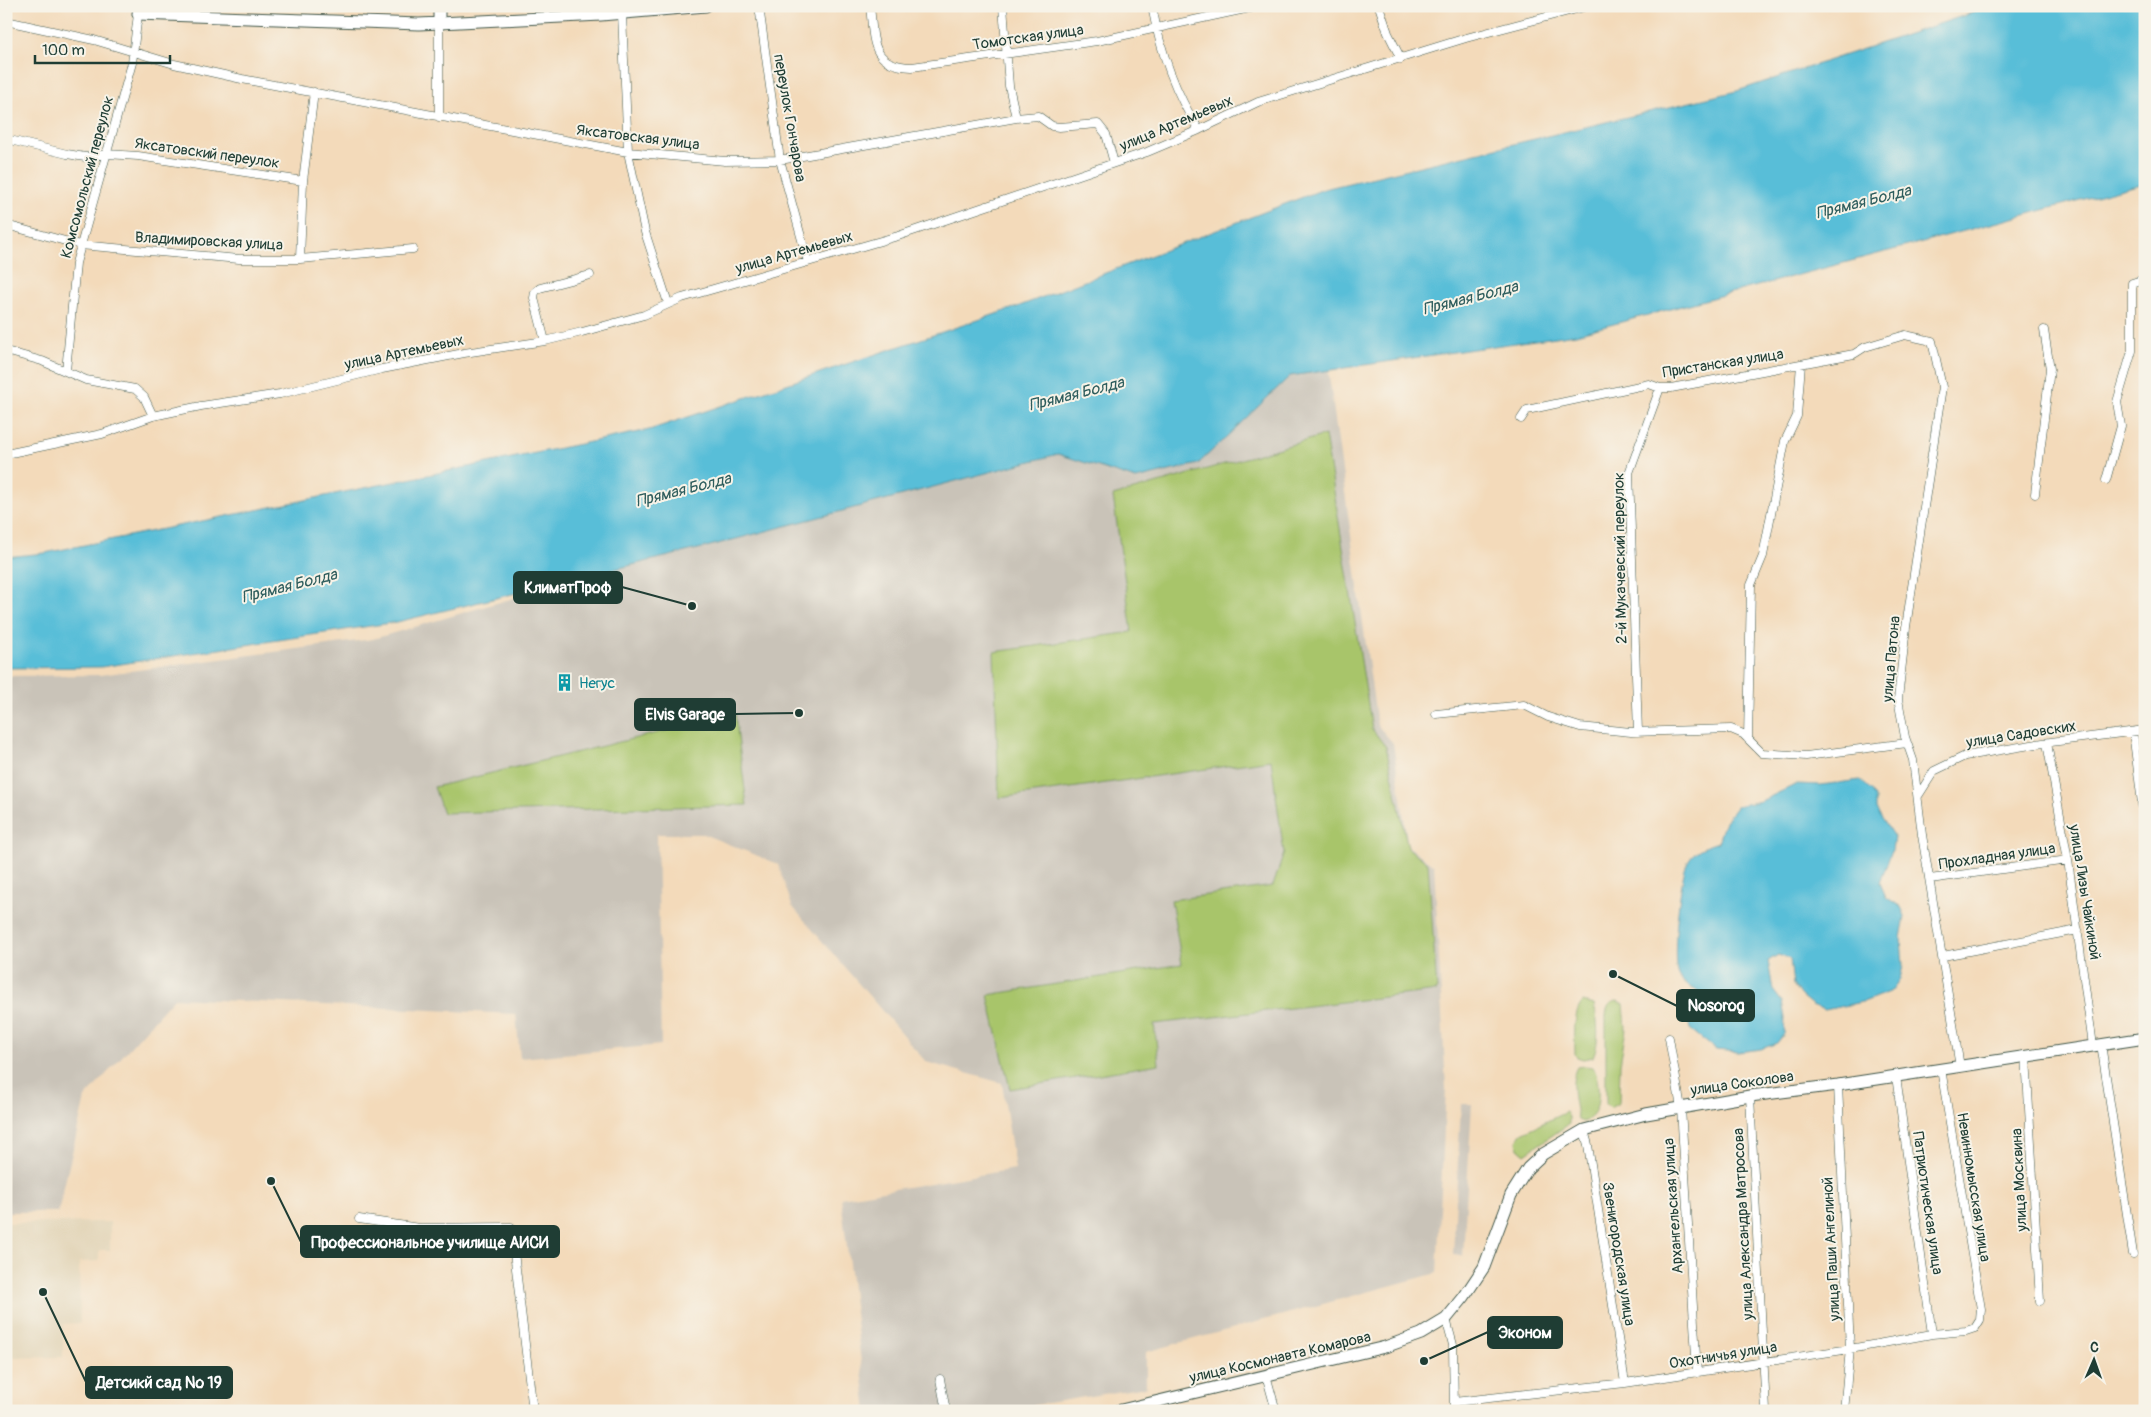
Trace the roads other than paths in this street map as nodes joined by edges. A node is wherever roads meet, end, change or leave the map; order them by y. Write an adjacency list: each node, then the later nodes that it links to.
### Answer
1 (438, 6): 13 (main road)
2 (706, 6): 11 (main road)
3 (759, 6): 25 (street, переулок Гончарова)
4 (870, 6): 16 (street, Томотская улица)
5 (1003, 6): 16 (street)
6 (1152, 6): 14 (street)
7 (1259, 6): 14 (street, Томотская улица)
8 (1379, 6): 17 (street)
9 (1588, 6): 17 (street, улица Артемьевых)
10 (139, 10): 13 (main road); 15 (street, Комсомольский переулок)
11 (622, 14): 13 (main road); 23 (street)
12 (6, 20): 15 (street, Яксатовская улица)
13 (439, 24): 19 (street)
14 (1157, 30): 16 (street, Томотская улица); 21 (street)
15 (133, 52): 18 (street, Яксатовская улица); 24 (street, Комсомольский переулок)
16 (1007, 54): 20 (street)
17 (1401, 59): 21 (street, улица Артемьевых)
18 (314, 92): 19 (street, Яксатовская улица); 27 (street)
19 (439, 117): 23 (street, Яксатовская улица)
20 (1016, 118): 25 (street, Яксатовская улица); 26 (street, Яксатовская улица)
21 (1199, 130): 26 (street, улица Артемьевых)
22 (6, 139): 24 (street, Яксатовский переулок)
23 (628, 152): 25 (street, Яксатовская улица); 35 (street)
24 (107, 154): 27 (street, Яксатовский переулок); 29 (street, Комсомольский переулок)
25 (780, 160): 32 (street, переулок Гончарова)
26 (1114, 163): 32 (street, улица Артемьевых)
27 (303, 181): 31 (street)
28 (6, 225): 29 (street, Владимировская улица)
29 (80, 245): 31 (street, Владимировская улица); 41 (street, Комсомольский переулок)
30 (413, 249): 31 (street, Владимировская улица)
31 (300, 259)
32 (808, 262): 35 (street, улица Артемьевых)
33 (590, 275): 37 (street)
34 (2145, 279): 46 (street)
35 (668, 303): 37 (street, улица Артемьевых)
36 (2044, 330): 47 (street)
37 (545, 341): 43 (street, улица Артемьевых)
38 (1932, 341): 40 (street, Пристанская улица); 53 (street, улица Патона)
39 (6, 351): 41 (street)
40 (1800, 364): 42 (street, Пристанская улица); 52 (street)
41 (66, 371): 43 (street)
42 (1660, 388): 44 (street, Пристанская улица); 50 (street, 2-й Мукачевский переулок)
43 (153, 416): 45 (street, улица Артемьевых)
44 (1521, 419)
45 (6, 454)
46 (2106, 480)
47 (2036, 494)
48 (1436, 714): 50 (street)
49 (2145, 730): 51 (street, улица Садовских)
50 (1638, 732): 52 (street)
51 (2133, 732): 54 (street, улица Садовских); 56 (street)
52 (1748, 739): 53 (street)
53 (1907, 742): 55 (street, улица Патона)
54 (2047, 743): 55 (street, улица Садовских); 57 (street, улица Лизы Чайкиной)
55 (1918, 796): 58 (street, улица Патона)
56 (2145, 827)
57 (2068, 860): 58 (street, Прохладная улица); 59 (street, улица Лизы Чайкиной)
58 (1930, 879): 60 (street, улица Патона)
59 (2078, 930): 60 (street); 63 (street, улица Лизы Чайкиной)
60 (1942, 956): 65 (street, улица Патона)
61 (1669, 1038): 70 (street, Архангельская улица)
62 (2145, 1038): 63 (main road, улица Соколова)
63 (2097, 1045): 64 (main road, улица Соколова); 73 (street, улица Лизы Чайкиной)
64 (2026, 1056): 65 (main road, улица Соколова); 74 (street, улица Москвина)
65 (1960, 1067): 66 (main road, улица Соколова)
66 (1941, 1069): 67 (main road, улица Соколова); 75 (street, Невинномысская улица)
67 (1896, 1076): 68 (main road, улица Соколова); 77 (street, Патриотическая улица)
68 (1838, 1085): 69 (main road, улица Соколова); 78 (street, улица Паши Ангелиной)
69 (1750, 1096): 70 (main road, улица Соколова); 79 (street, улица Александра Матросова)
70 (1681, 1108): 71 (main road, улица Соколова); 80 (street, Архангельская улица)
71 (1584, 1130): 76 (main road, улица Соколова); 83 (street, Звенигородская улица)
72 (359, 1219): 85 (street)
73 (2133, 1254)
74 (2040, 1301)
75 (1981, 1309): 77 (street, Охотничья улица)
76 (1446, 1320): 81 (main road, улица Космонавта Комарова); 84 (street)
77 (1932, 1334): 78 (street, Охотничья улица)
78 (1850, 1349): 79 (street, Охотничья улица); 90 (street, улица Паши Ангелиной)
79 (1764, 1362): 80 (street, Охотничья улица); 89 (street, улица Александра Матросова)
80 (1697, 1373): 83 (street, Охотничья улица)
81 (1266, 1375): 87 (main road, улица Космонавта Комарова); 88 (street)
82 (940, 1379): 86 (street)
83 (1625, 1383): 84 (street, Охотничья улица)
84 (1454, 1407)
85 (533, 1411)
86 (946, 1411)
87 (1117, 1411)
88 (1276, 1411)
89 (1766, 1411)
90 (1844, 1411)

